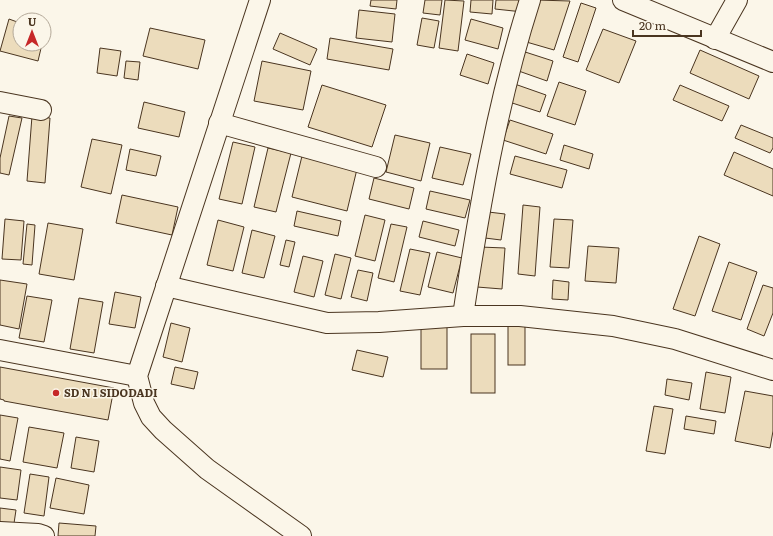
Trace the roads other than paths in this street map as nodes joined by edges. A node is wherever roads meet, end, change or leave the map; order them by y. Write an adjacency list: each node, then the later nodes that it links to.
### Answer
1 (260, 0): 9 (street)
2 (530, 0): 12 (street)
3 (623, 0): 5 (street)
4 (737, 0): 5 (street)
5 (716, 39): 6 (street)
6 (773, 62)
7 (0, 102): 8 (street)
8 (41, 110)
9 (219, 123): 10 (street); 11 (street)
10 (376, 167)
11 (166, 286): 12 (street); 15 (street)
12 (464, 316): 14 (street)
13 (0, 350): 15 (street)
14 (773, 370)
15 (137, 376): 18 (street)
16 (0, 532): 17 (street)
17 (44, 536)
18 (301, 536)

